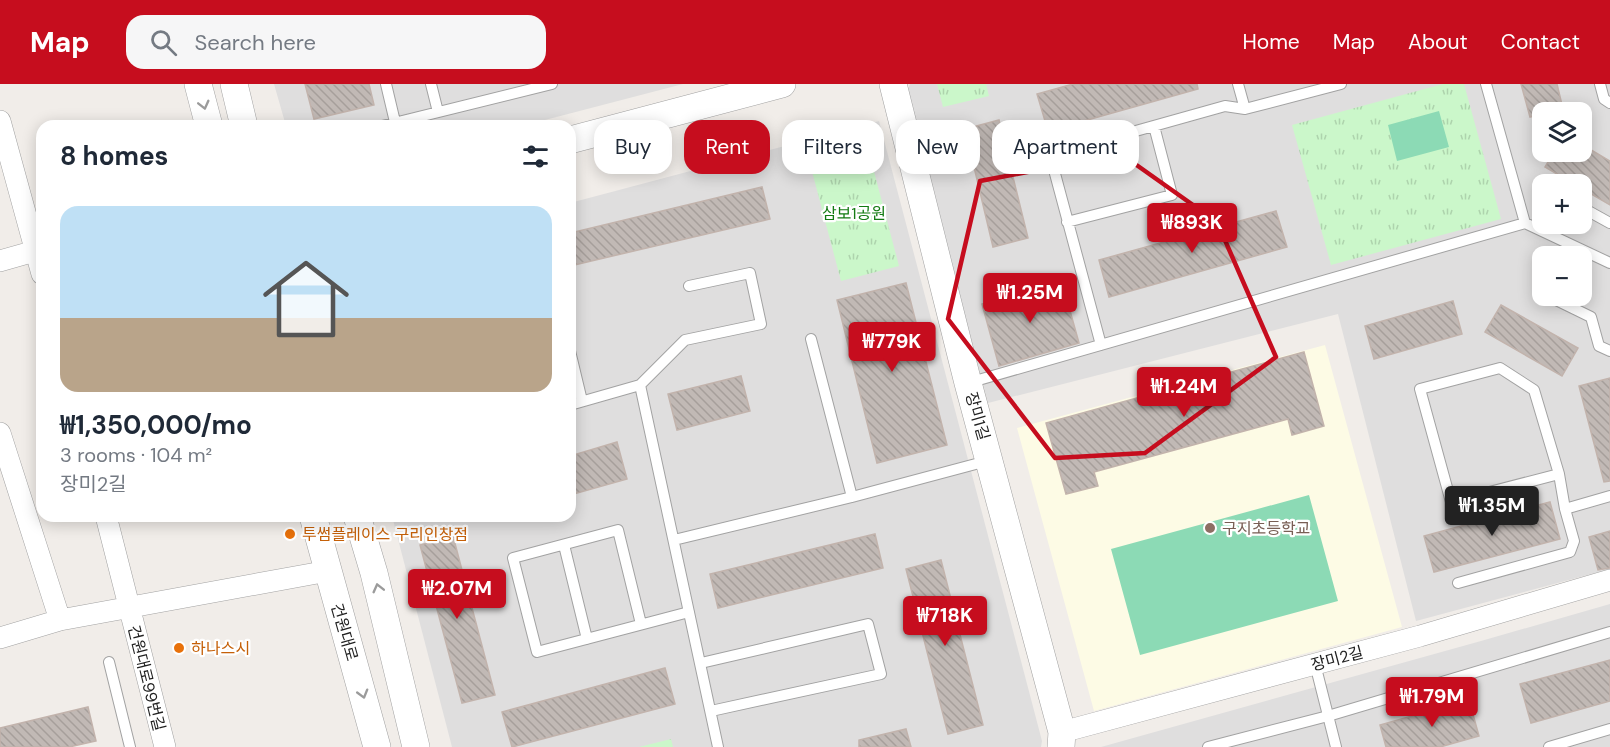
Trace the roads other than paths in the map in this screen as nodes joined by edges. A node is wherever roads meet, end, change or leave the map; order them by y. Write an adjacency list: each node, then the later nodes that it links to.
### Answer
1 (198, 84): 15 (street, one-way to 15)
2 (234, 84): 16 (street)
3 (386, 84): 17 (lane)
4 (431, 84): 14 (lane)
5 (552, 84): 14 (lane)
6 (782, 84): 21 (street)
7 (893, 84): 36 (street, 장미1길)
8 (1238, 84): 13 (lane)
9 (1341, 84): 13 (lane)
10 (1486, 84): 24 (lane)
11 (1600, 84): 12 (lane)
12 (1610, 103)
13 (1245, 109): 20 (lane)
14 (438, 112): 18 (lane)
15 (207, 120)
16 (243, 120)
17 (393, 120)
18 (406, 120)
19 (0, 121): 26 (street)
20 (1155, 126): 23 (lane); 23 (lane)
21 (576, 138)
22 (1592, 213): 25 (lane)
23 (1067, 222): 33 (lane)
24 (1525, 223): 29 (lane); 33 (lane)
25 (1610, 223)
26 (36, 240)
27 (36, 251): 28 (street)
28 (0, 261)
29 (1610, 263)
30 (689, 286): 37 (lane)
31 (1568, 306): 34 (lane)
32 (811, 339): 44 (lane)
33 (1101, 345): 36 (lane)
34 (1610, 351)
35 (576, 376): 38 (lane)
36 (968, 383): 41 (street, 장미1길)
37 (640, 385): 38 (lane); 49 (lane)
38 (582, 401): 39 (lane)
39 (576, 403)
40 (0, 433): 56 (street)
41 (991, 460): 44 (lane); 67 (street, 장미1길)
42 (1559, 474): 42 (lane); 45 (lane)
43 (1610, 496): 45 (lane)
44 (852, 497): 49 (lane)
45 (1565, 508): 53 (lane)
46 (107, 522): 54 (street, 건원대로99번길)
47 (316, 522): 51 (street, 건원대로)
48 (359, 522): 71 (street, one-way to 48)
49 (674, 540): 55 (lane)
50 (564, 545): 57 (lane); 60 (lane); 60 (lane)
51 (328, 571): 54 (street); 70 (street, 건원대로, one-way to 70)
52 (1610, 580): 63 (street, 장미2길)
53 (1458, 583)
54 (130, 608): 56 (street, 건원대로99번길); 69 (street, 건원대로99번길)
55 (689, 612): 57 (lane); 62 (lane)
56 (60, 620): 59 (street, 건원대로99번길)
57 (641, 624): 60 (lane)
58 (1610, 632): 65 (lane)
59 (0, 638)
60 (587, 639)
61 (109, 662): 68 (lane)
62 (701, 663): 64 (lane); 64 (lane)
63 (1315, 664): 65 (lane); 67 (street, 장미2길)
64 (711, 711): 72 (lane)
65 (1328, 716): 73 (lane); 74 (lane)
66 (1610, 729): 75 (lane)
67 (1061, 740)
68 (130, 747)
69 (165, 747)
70 (377, 747)
71 (416, 747)
72 (718, 747)
73 (1208, 747)
74 (1336, 747)
75 (1549, 747)

